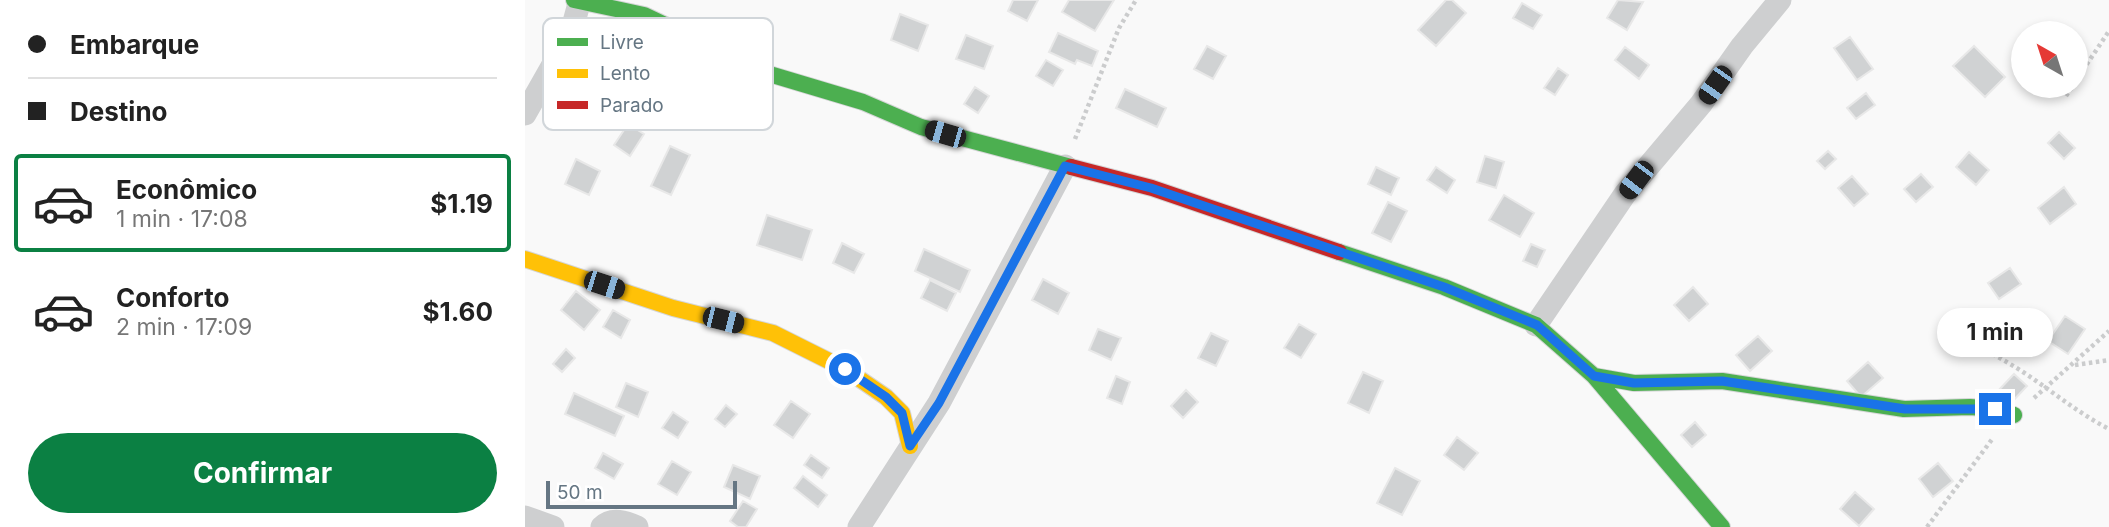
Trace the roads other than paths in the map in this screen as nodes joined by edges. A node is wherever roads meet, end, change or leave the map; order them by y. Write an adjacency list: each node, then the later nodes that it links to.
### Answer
1 (578, 0): 3 (street); 4 (street)
2 (1780, 0): 10 (street)
3 (574, 18)
4 (650, 18)
5 (773, 75): 8 (street)
6 (543, 82): 7 (street)
7 (525, 114)
8 (1065, 166): 10 (street); 13 (street)
9 (525, 259): 13 (street)
10 (1537, 325): 11 (street)
11 (1594, 376): 12 (street); 19 (street)
12 (2014, 415)
13 (910, 446): 18 (street)
14 (525, 517): 15 (street)
15 (553, 527)
16 (602, 527): 17 (street)
17 (637, 527)
18 (859, 527)
19 (1722, 527)

